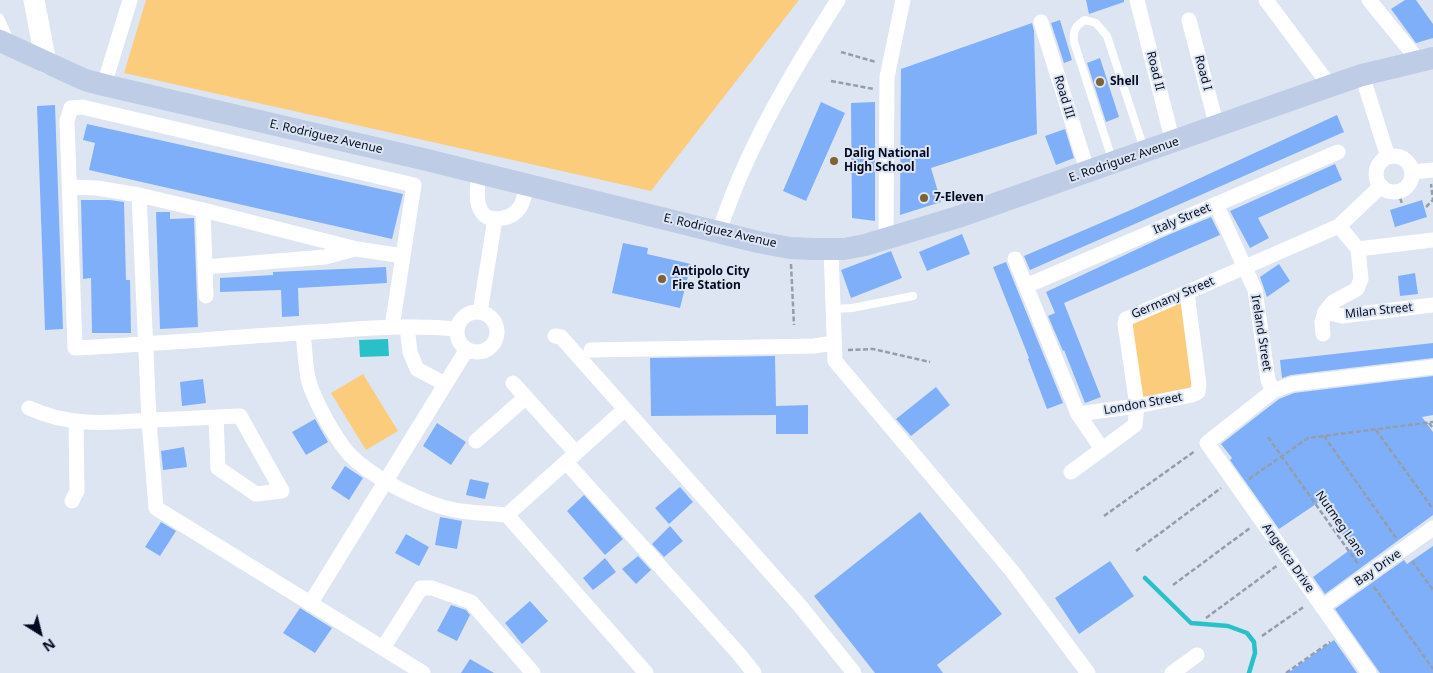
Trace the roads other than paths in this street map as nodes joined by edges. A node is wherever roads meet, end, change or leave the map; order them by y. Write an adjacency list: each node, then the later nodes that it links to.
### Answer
1 (34, 0): 13 (street)
2 (130, 0): 15 (street)
3 (838, 0): 35 (street)
4 (903, 0): 36 (street)
5 (1137, 0): 18 (street, Road II)
6 (1266, 0): 16 (street)
7 (1370, 0): 12 (street)
8 (0, 18): 11 (lane)
9 (1189, 20): 17 (street, Road I)
10 (1041, 22): 26 (street, Road III)
11 (7, 44): 13 (main road, E. Rodriguez Avenue)
12 (1426, 60): 14 (main road, E. Rodriguez Avenue)
13 (46, 63): 15 (main road, E. Rodriguez Avenue)
14 (1362, 76): 16 (main road, E. Rodriguez Avenue); 21 (street)
15 (104, 85): 25 (main road, E. Rodriguez Avenue)
16 (1330, 86): 17 (main road, E. Rodriguez Avenue)
17 (1218, 127): 18 (main road, E. Rodriguez Avenue)
18 (1173, 143): 19 (main road, E. Rodriguez Avenue)
19 (1145, 152): 22 (main road, E. Rodriguez Avenue); 22 (lane)
20 (1338, 152): 31 (street, Italy Street)
21 (1388, 157): 24 (street); 28 (street)
22 (1114, 164): 26 (main road, E. Rodriguez Avenue)
23 (1431, 170): 24 (street)
24 (1412, 172): 28 (street)
25 (479, 173): 27 (main road, E. Rodriguez Avenue); 33 (street)
26 (1088, 173): 36 (main road, E. Rodriguez Avenue)
27 (527, 185): 33 (street); 35 (main road, E. Rodriguez Avenue)
28 (1381, 186): 34 (street, Germany Street)
29 (70, 187): 30 (street); 41 (street); 58 (street)
30 (139, 196): 32 (street); 58 (street)
31 (1216, 204): 44 (street, Ireland Street); 45 (street, Italy Street)
32 (203, 210): 38 (street); 43 (street)
33 (495, 219): 51 (street)
34 (1339, 226): 39 (street); 44 (street, Germany Street)
35 (719, 231): 40 (main road, E. Rodriguez Avenue)
36 (886, 239): 40 (main road, E. Rodriguez Avenue)
37 (1433, 240): 39 (street)
38 (357, 249): 41 (street); 43 (street)
39 (1358, 249): 52 (street)
40 (831, 250): 50 (street)
41 (403, 256): 53 (street)
42 (1015, 259): 45 (street)
43 (205, 267): 47 (street)
44 (1244, 267): 46 (street, Germany Street); 65 (street, Ireland Street)
45 (1026, 286): 70 (street)
46 (1187, 293): 67 (street, Germany Street); 67 (street, London Street)
47 (206, 296)
48 (913, 296): 50 (lane)
49 (1433, 304): 52 (street, Milan Street)
50 (833, 308): 59 (street)
51 (480, 312): 54 (street); 60 (street)
52 (1325, 312): 56 (street)
53 (400, 327): 54 (street); 55 (street); 64 (street)
54 (457, 329): 60 (street)
55 (303, 333): 58 (street); 78 (street)
56 (1322, 334)
57 (555, 336): 69 (street)
58 (145, 345): 72 (street)
59 (835, 347): 61 (street); 91 (street)
60 (467, 349): 64 (street)
61 (591, 350)
62 (1433, 367): 65 (street)
63 (513, 383): 66 (street)
64 (445, 384): 78 (street)
65 (1271, 386): 82 (street, Angelica Drive)
66 (526, 397): 74 (street); 76 (street)
67 (1137, 406): 70 (street, London Street); 75 (street, Germany Street)
68 (29, 408): 73 (street)
69 (625, 408): 76 (street); 90 (street)
70 (1078, 414): 75 (street)
71 (216, 416): 71 (street); 72 (street)
72 (149, 420): 73 (street); 83 (street)
73 (76, 421): 79 (street)
74 (476, 441)
75 (1102, 449): 77 (street, Germany Street)
76 (571, 457): 80 (street); 89 (street)
77 (1071, 472)
78 (385, 481): 80 (street); 83 (street)
79 (72, 501)
80 (507, 515): 88 (street)
81 (1433, 528): 82 (street, Bay Drive)
82 (1319, 603): 93 (street, Angelica Drive)
83 (310, 604): 84 (street)
84 (384, 648): 86 (street); 87 (street)
85 (1197, 655): 92 (street)
86 (423, 673)
87 (533, 673)
88 (646, 673)
89 (754, 673)
90 (854, 673)
91 (1088, 673)
92 (1172, 673)
93 (1369, 673)

